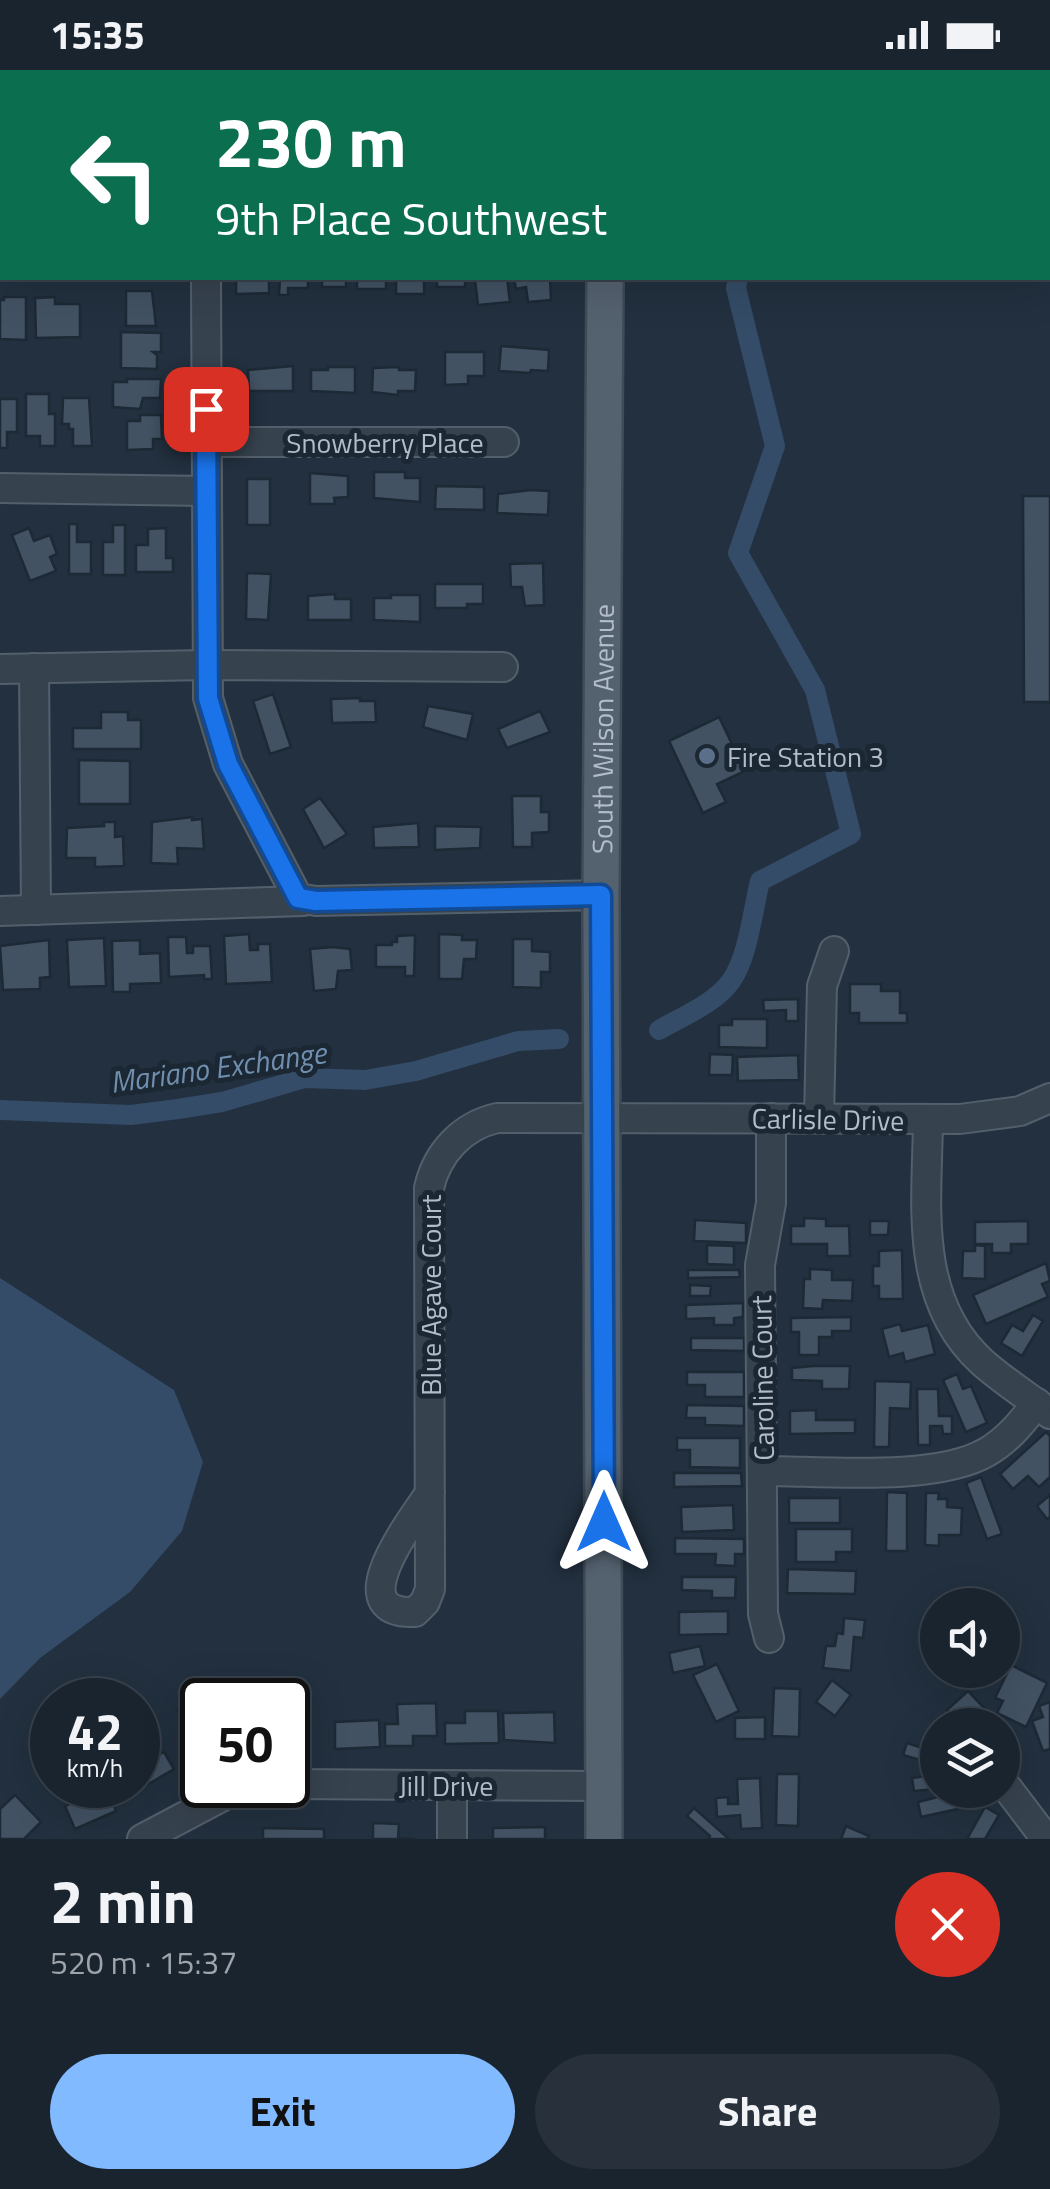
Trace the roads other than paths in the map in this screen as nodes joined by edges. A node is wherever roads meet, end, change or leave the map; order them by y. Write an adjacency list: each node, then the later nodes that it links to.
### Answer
1 (206, 280): 3 (street)
2 (605, 280): 11 (main road, South Wilson Avenue)
3 (206, 442): 4 (street, Snowberry Place); 6 (street)
4 (504, 442)
5 (0, 488): 6 (street)
6 (206, 490): 7 (street)
7 (206, 665): 8 (street); 9 (street); 12 (street)
8 (503, 667)
9 (34, 668): 10 (street); 13 (street)
10 (0, 669)
11 (601, 895): 12 (street); 17 (main road, South Wilson Avenue)
12 (301, 899): 13 (street)
13 (36, 910): 14 (street)
14 (0, 911)
15 (834, 951): 19 (street)
16 (1050, 1098): 20 (street, Carlisle Drive)
17 (603, 1118): 18 (street, Carlisle Drive); 23 (street, Blue Agave Court); 27 (main road, South Wilson Avenue)
18 (771, 1118): 19 (street, Carlisle Drive); 22 (street, Caroline Court)
19 (819, 1118): 20 (street, Carlisle Drive)
20 (928, 1121): 21 (street)
21 (1043, 1408): 22 (street)
22 (763, 1471): 24 (street, Caroline Court)
23 (430, 1493)
24 (768, 1638)
25 (310, 1784): 26 (street, Jill Drive)
26 (452, 1786): 27 (street, Jill Drive); 32 (street)
27 (604, 1786): 33 (main road, South Wilson Avenue)
28 (1020, 1805): 34 (street)
29 (208, 1808): 30 (street)
30 (180, 1830): 31 (street)
31 (142, 1839)
32 (452, 1839)
33 (604, 1839)
34 (1046, 1839)

